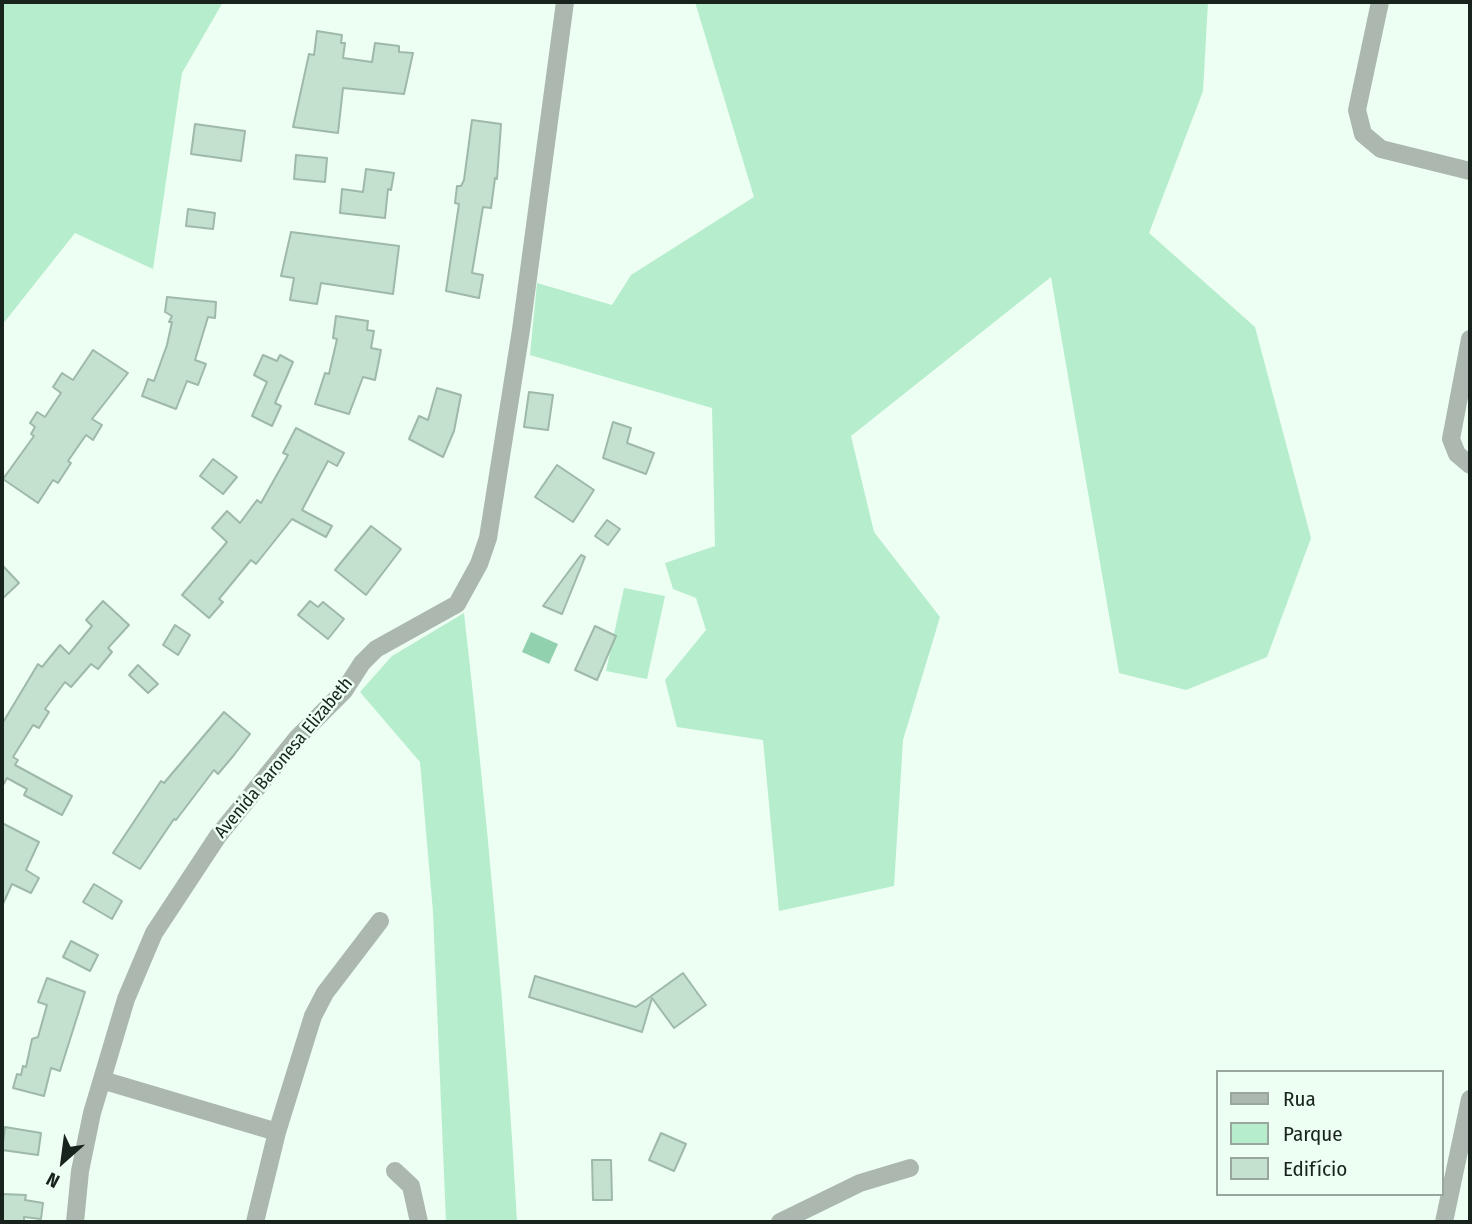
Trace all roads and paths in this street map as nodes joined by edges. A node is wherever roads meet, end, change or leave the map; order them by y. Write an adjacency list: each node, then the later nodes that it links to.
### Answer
1 (565, 2): 7 (street, Avenida Baronesa Elizabeth)
2 (1380, 2): 3 (street)
3 (1470, 170)
4 (1470, 339): 5 (street)
5 (1470, 465)
6 (380, 921): 9 (street)
7 (102, 1080): 9 (street); 12 (street, Avenida Baronesa Elizabeth)
8 (1470, 1099): 16 (street)
9 (276, 1132): 13 (street)
10 (910, 1168): 15 (street)
11 (396, 1171): 14 (street)
12 (75, 1222)
13 (255, 1222)
14 (419, 1222)
15 (780, 1222)
16 (1444, 1222)

